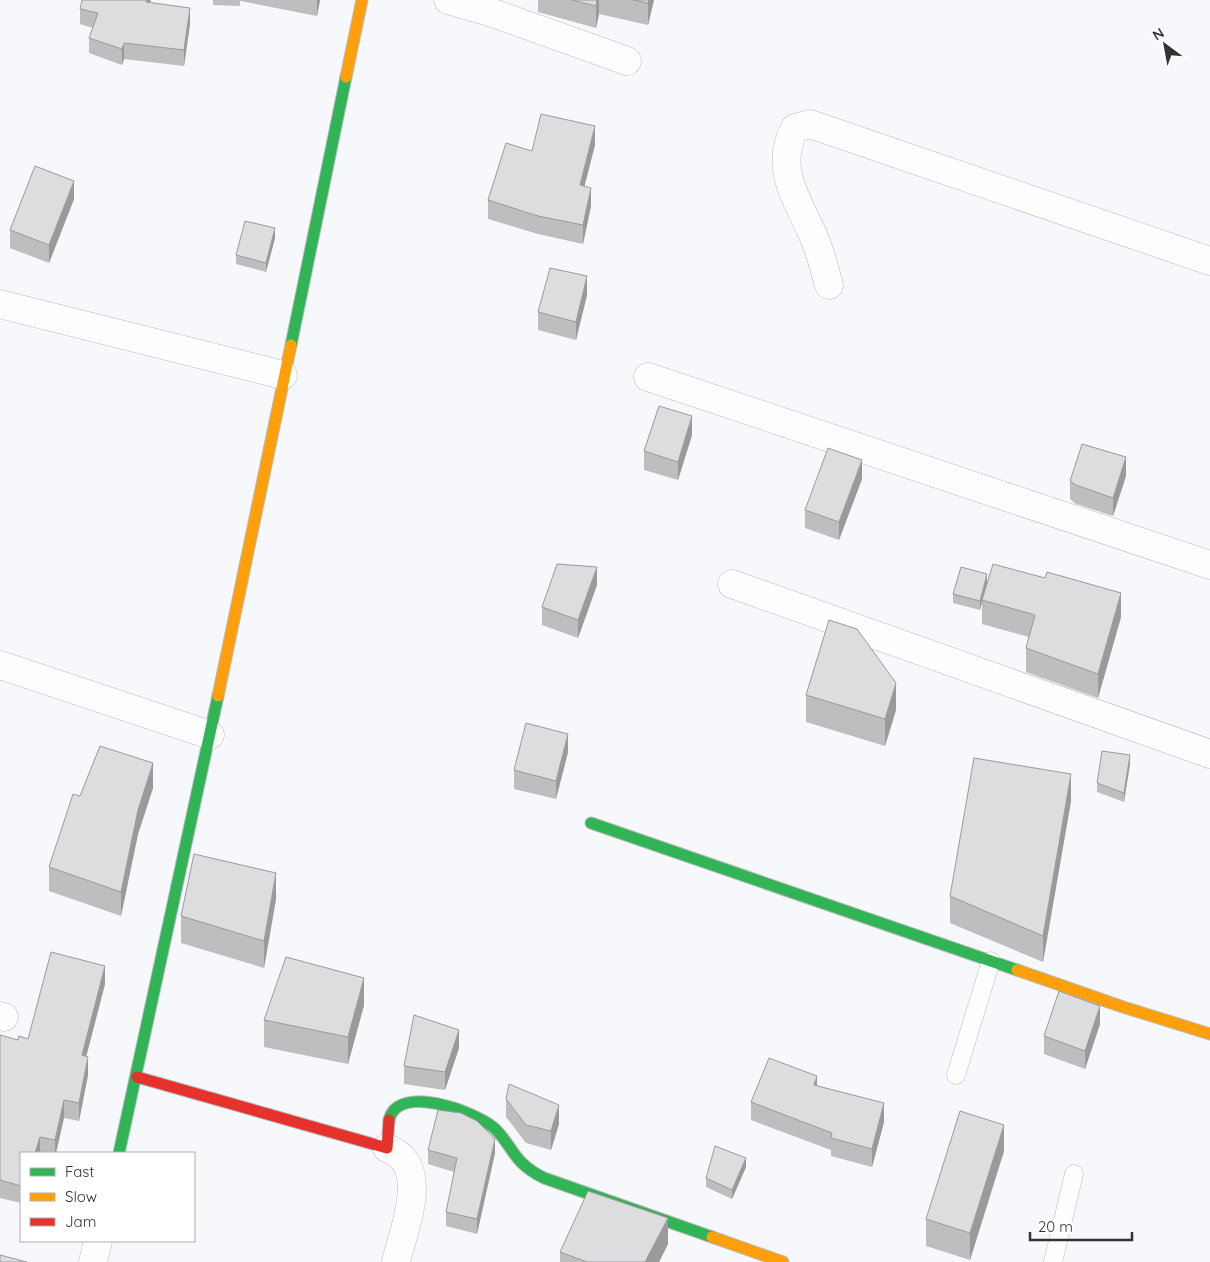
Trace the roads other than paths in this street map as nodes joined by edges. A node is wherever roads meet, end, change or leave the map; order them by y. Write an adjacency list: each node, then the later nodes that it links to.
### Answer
1 (362, 0): 7 (street)
2 (448, 0): 3 (street)
3 (627, 61)
4 (1210, 260): 5 (street)
5 (829, 284)
6 (0, 304): 7 (street)
7 (283, 376): 12 (street)
8 (648, 377): 9 (street)
9 (1210, 565)
10 (732, 584): 13 (street)
11 (0, 665): 12 (street)
12 (210, 735): 18 (street)
13 (1210, 754)
14 (591, 823): 15 (street)
15 (992, 961): 16 (street); 17 (lane)
16 (1210, 1034)
17 (956, 1075)
18 (137, 1076): 19 (street); 20 (street)
19 (386, 1148): 24 (street); 25 (street)
20 (119, 1152)
21 (1074, 1174): 26 (lane)
22 (98, 1242): 23 (street)
23 (93, 1262)
24 (396, 1262)
25 (783, 1262)
26 (1053, 1262)

